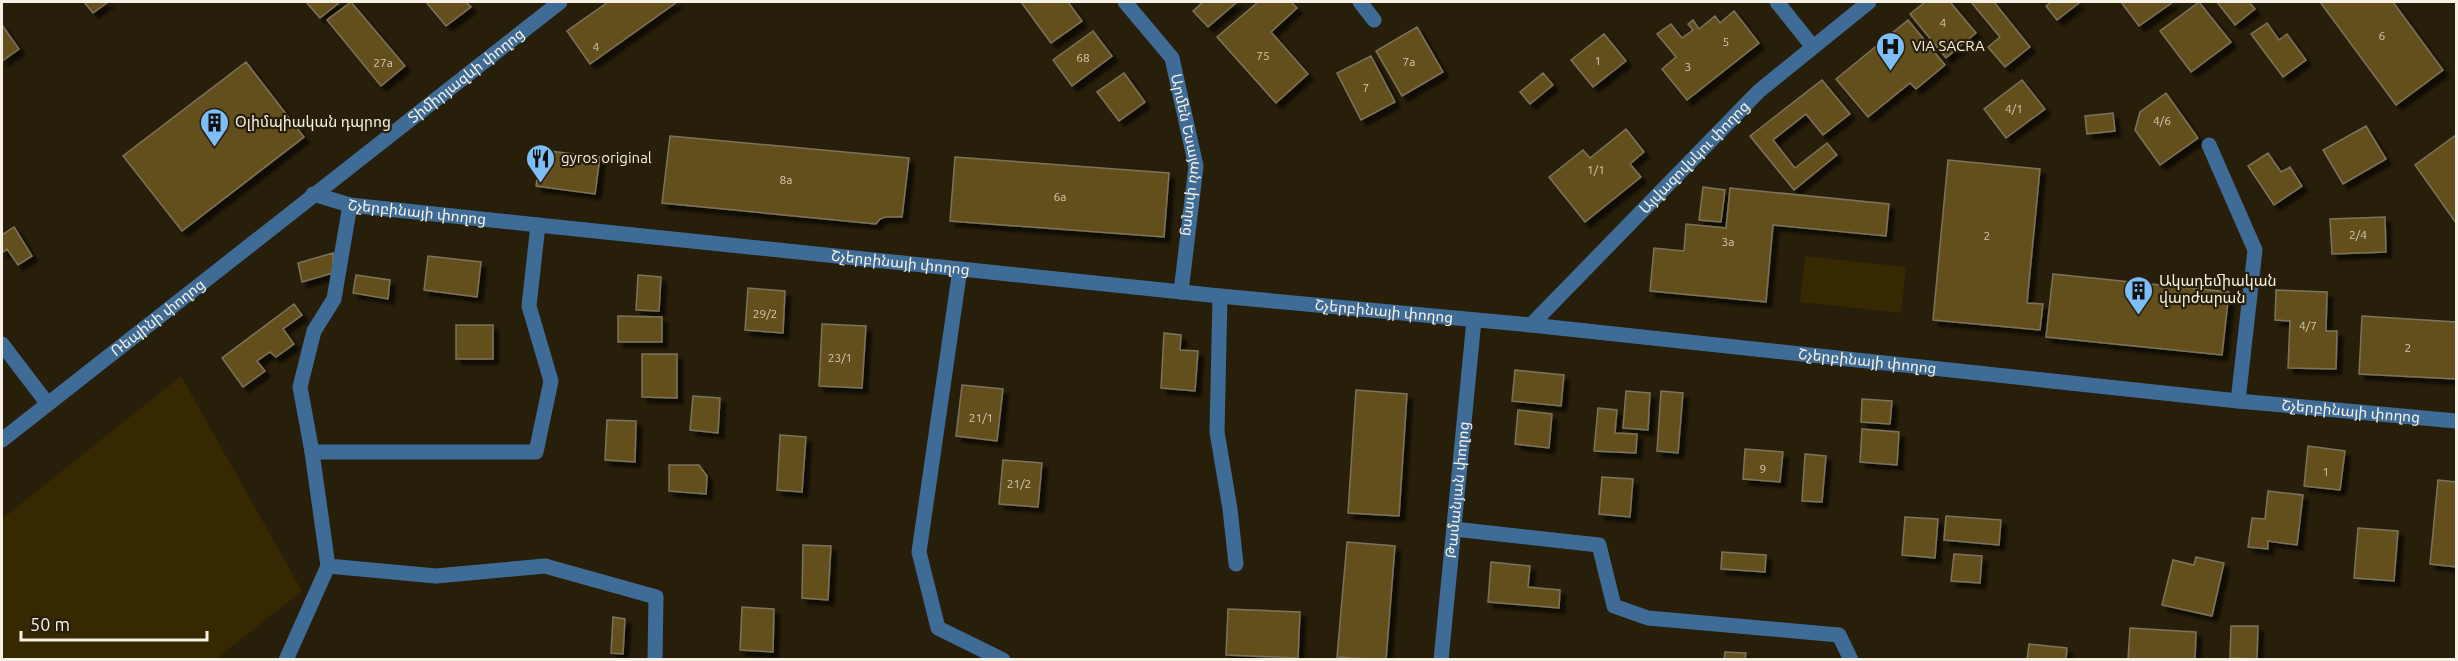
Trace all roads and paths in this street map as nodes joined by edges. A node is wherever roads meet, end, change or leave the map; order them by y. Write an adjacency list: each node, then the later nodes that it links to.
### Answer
1 (560, 2): 9 (street, Տիմիրյազևի փողոց)
2 (1125, 2): 13 (street, Արմեն Եսայան փողոց)
3 (1360, 2): 6 (street)
4 (1777, 2): 7 (street)
5 (1869, 2): 7 (street, Այվազովսկու փողոց)
6 (1374, 20)
7 (1813, 47): 16 (street, Այվազովսկու փողոց)
8 (2209, 145): 18 (street)
9 (313, 194): 10 (street, Շչերբինայի փողոց); 19 (street, Ռեպինի փողոց)
10 (351, 205): 11 (street, Շչերբինայի փողոց); 22 (street)
11 (538, 225): 12 (street, Շչերբինայի փողոց); 22 (street)
12 (960, 269): 13 (street, Շչերբինայի փողոց); 28 (street)
13 (1181, 292): 14 (street, Շչերբինայի փողոց)
14 (1220, 296): 15 (street, Շչերբինայի փողոց); 24 (street)
15 (1474, 320): 16 (street, Շչերբինայի փողոց); 23 (street, Թամանյան փողոց)
16 (1531, 325): 18 (street, Շչերբինայի փողոց)
17 (2, 344): 19 (street)
18 (2238, 401): 20 (street, Շչերբինայի փողոց)
19 (47, 403): 21 (street, Ռեպինի փողոց)
20 (2457, 421)
21 (2, 440)
22 (312, 452): 25 (street)
23 (1454, 529): 29 (street, Թամանյան փողոց); 30 (street)
24 (1236, 564)
25 (328, 566): 26 (street); 27 (street)
26 (286, 660)
27 (655, 660)
28 (1003, 660)
29 (1441, 660)
30 (1851, 660)

